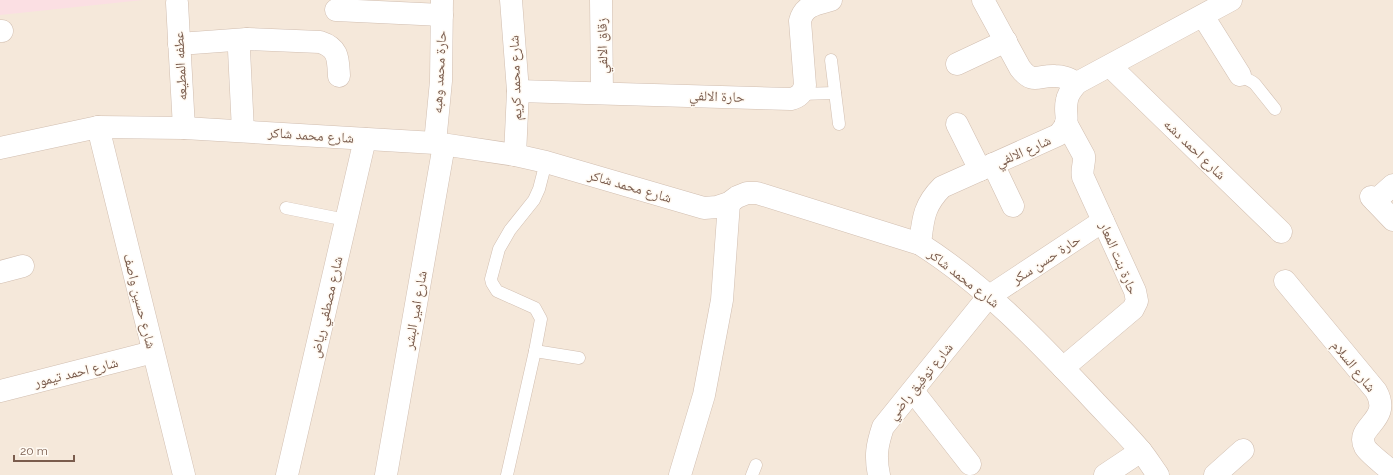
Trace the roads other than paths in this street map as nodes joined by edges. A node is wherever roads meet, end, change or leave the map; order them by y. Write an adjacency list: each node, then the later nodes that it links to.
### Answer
1 (511, 0): 19 (street, شارع محمد كريم)
2 (601, 0): 20 (street, زقاق الالفي)
3 (831, 0): 22 (street)
4 (983, 0): 11 (street)
5 (1231, 0): 9 (street)
6 (177, 4): 12 (street, عطفه المطيعه)
7 (442, 7): 8 (street); 31 (street, حارة محمد وهبه)
8 (336, 10)
9 (1203, 16): 15 (street); 16 (street)
10 (247, 39): 12 (street); 17 (street); 29 (street)
11 (1006, 41): 14 (street); 18 (street)
12 (179, 44): 28 (street, عطفه المطيعه)
13 (831, 60): 21 (lane)
14 (957, 64)
15 (1110, 66): 18 (street); 43 (street, شارع احمد دشه)
16 (1240, 75): 23 (lane)
17 (339, 76)
18 (1077, 84): 24 (street)
19 (518, 91): 20 (street, حارة الالفي); 33 (street, شارع محمد كريم)
20 (602, 93): 22 (street, حارة الالفي)
21 (835, 93): 22 (lane); 25 (lane)
22 (800, 94)
23 (1275, 109)
24 (1066, 123): 35 (street, شارع الالفي); 42 (street, حارة بنت المعار)
25 (839, 124)
26 (957, 124): 35 (street)
27 (98, 127): 28 (street, شارع محمد شاكر); 32 (street, شارع محمد شاكر); 50 (street, شارع حسين واصف)
28 (184, 128): 29 (street, شارع محمد شاكر)
29 (243, 131): 30 (street, شارع محمد شاكر)
30 (365, 139): 31 (street, شارع محمد شاكر); 40 (street, شارع مصطفي رياض)
31 (439, 144): 33 (street, شارع محمد شاكر); 61 (street, شارع امير البشر)
32 (0, 148)
33 (515, 155): 34 (street, شارع محمد شاكر)
34 (546, 162): 37 (street, شارع محمد شاكر); 49 (lane)
35 (987, 167): 38 (street); 44 (street, شارع الالفي)
36 (1393, 185): 41 (street)
37 (729, 203): 44 (street, شارع محمد شاكر); 63 (street)
38 (1013, 206)
39 (286, 208): 40 (lane)
40 (346, 220): 60 (street, شارع مصطفي رياض)
41 (1393, 220)
42 (1103, 221): 48 (street, حارة حسن سكر); 52 (street, حارة بنت المعار)
43 (1280, 232)
44 (920, 244): 48 (street, شارع محمد شاكر)
45 (23, 266): 46 (street)
46 (0, 272)
47 (1285, 281): 58 (street, شارع السلام)
48 (988, 297): 52 (street, شارع محمد شاكر); 54 (street, شارع توفيق راضي)
49 (535, 351): 51 (lane); 62 (lane)
50 (153, 352): 53 (street, شارع احمد تيمور); 59 (street, شارع حسين واصف)
51 (579, 358)
52 (1063, 368): 56 (street, شارع محمد شاكر)
53 (0, 391)
54 (913, 391): 57 (street); 64 (street, شارع توفيق راضي)
55 (1243, 450): 67 (street)
56 (1141, 451): 65 (street); 66 (street, شارع محمد شاكر)
57 (970, 464)
58 (1381, 470)
59 (184, 475)
60 (287, 475)
61 (386, 475)
62 (508, 475)
63 (681, 475)
64 (880, 475)
65 (1105, 475)
66 (1158, 475)
67 (1215, 475)

